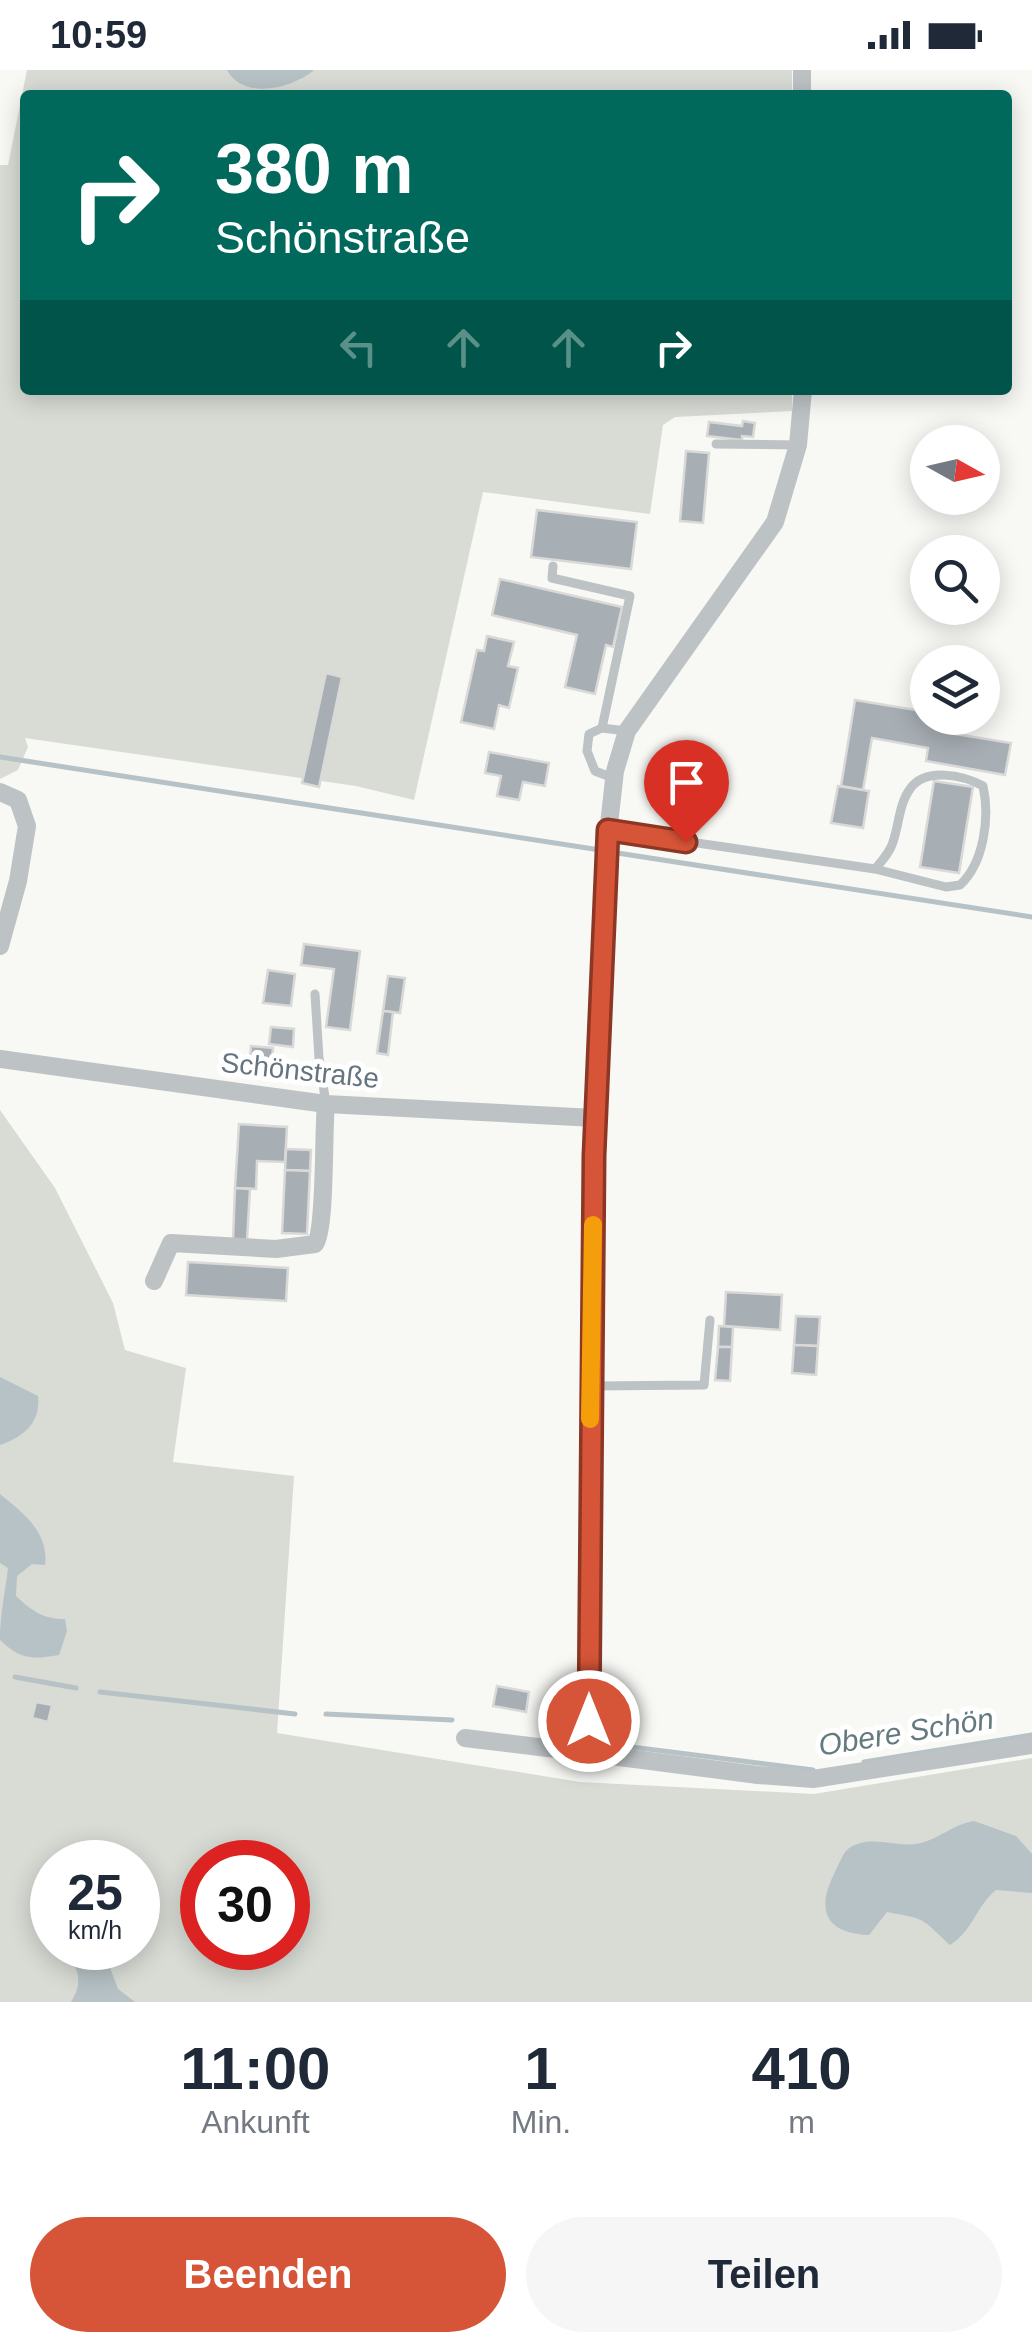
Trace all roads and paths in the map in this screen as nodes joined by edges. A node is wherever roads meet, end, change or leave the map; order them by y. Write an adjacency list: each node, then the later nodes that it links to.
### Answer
1 (803, 395): 3 (street)
2 (716, 444): 3 (lane)
3 (798, 446): 6 (street)
4 (553, 566): 5 (lane)
5 (602, 728): 6 (lane); 7 (lane)
6 (627, 731): 7 (street)
7 (614, 779): 9 (street)
8 (0, 792): 11 (street)
9 (607, 844): 10 (lane); 15 (street)
10 (876, 869): 10 (lane)
11 (0, 946)
12 (315, 994): 14 (lane)
13 (0, 1059): 14 (street, Schönstraße)
14 (326, 1104): 15 (street, Schönstraße); 16 (street)
15 (595, 1118): 18 (street)
16 (154, 1281)
17 (710, 1320): 18 (lane)
18 (590, 1386): 21 (street)
19 (464, 1738): 21 (street)
20 (1032, 1745): 21 (street)
21 (588, 1753)

